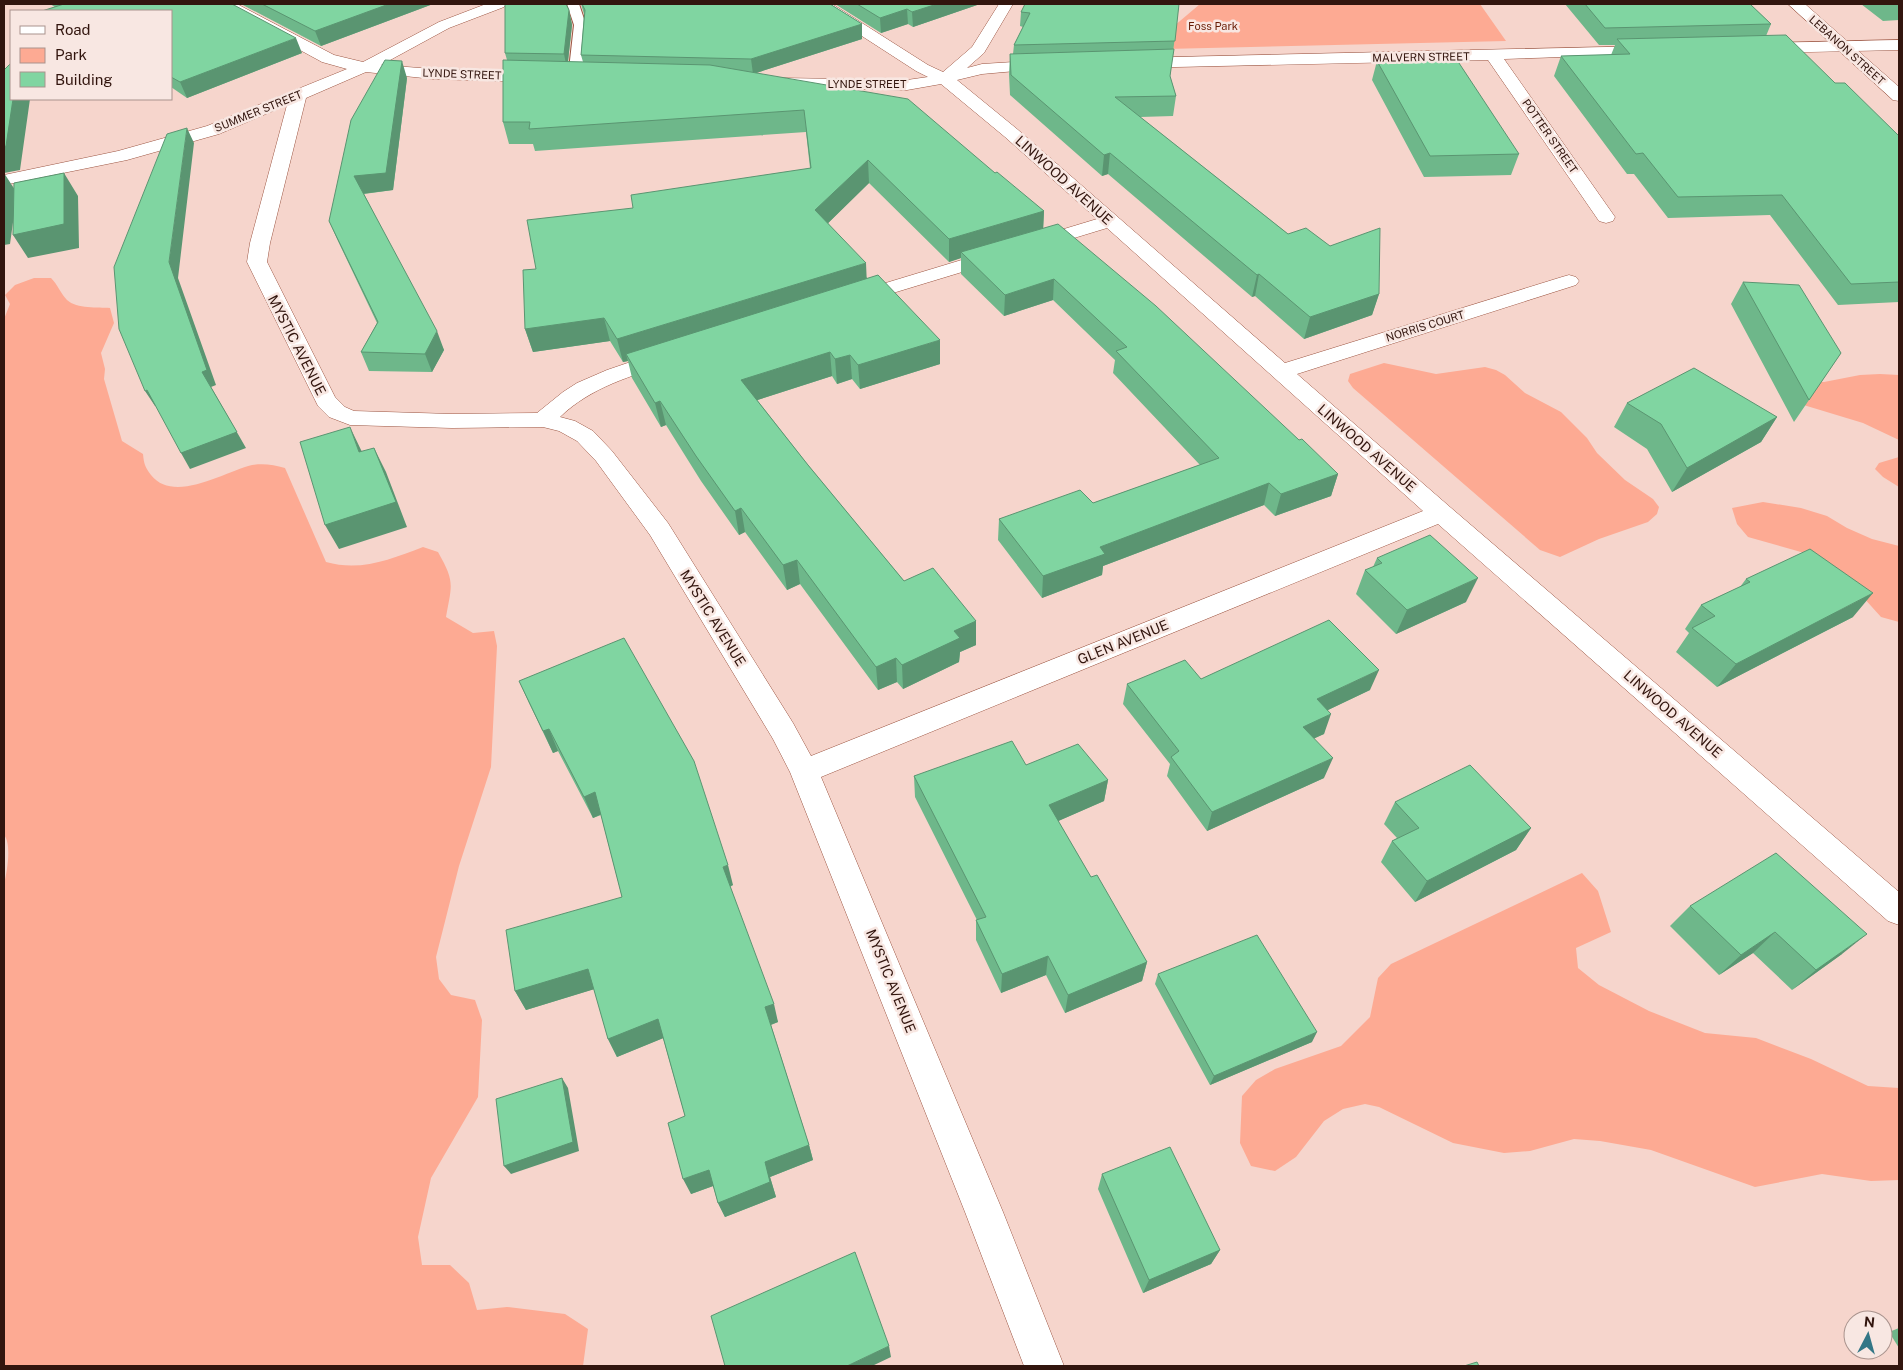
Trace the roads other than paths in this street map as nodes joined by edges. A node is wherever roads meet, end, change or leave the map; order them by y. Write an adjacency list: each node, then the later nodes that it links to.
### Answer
1 (226, 4): 14 (street, LYNDE STREET)
2 (499, 4): 14 (street, SUMMER STREET)
3 (572, 4): 15 (lane)
4 (822, 4): 17 (street, LINWOOD AVENUE)
5 (1006, 4): 17 (street, LYNDE STREET)
6 (1796, 4): 8 (street, LEBANON STREET)
7 (1899, 45): 8 (street)
8 (1844, 46): 9 (street); 20 (street, LEBANON STREET)
9 (1746, 49)
10 (1668, 51): 11 (street, MALVERN STREET)
11 (1493, 55): 12 (street, MALVERN STREET); 22 (street, POTTER STREET)
12 (1120, 64)
13 (1061, 65): 17 (street)
14 (365, 67): 15 (street, LYNDE STREET); 19 (street, SUMMER STREET)
15 (575, 78): 16 (street, LYNDE STREET)
16 (594, 78)
17 (944, 78): 18 (street, LYNDE STREET); 23 (street, LINWOOD AVENUE)
18 (766, 83)
19 (298, 95): 21 (street, SUMMER STREET); 28 (street, MYSTIC AVENUE)
20 (1899, 96)
21 (4, 180)
22 (1606, 217)
23 (1110, 221): 25 (street); 27 (street, LINWOOD AVENUE)
24 (1569, 281): 27 (street, NORRIS COURT)
25 (838, 304)
26 (688, 351): 28 (street)
27 (1280, 372): 29 (street, LINWOOD AVENUE)
28 (543, 420): 30 (street, MYSTIC AVENUE)
29 (1441, 513): 30 (street, GLEN AVENUE); 31 (street, LINWOOD AVENUE)
30 (804, 771): 32 (street, MYSTIC AVENUE)
31 (1899, 911)
32 (1044, 1366)

